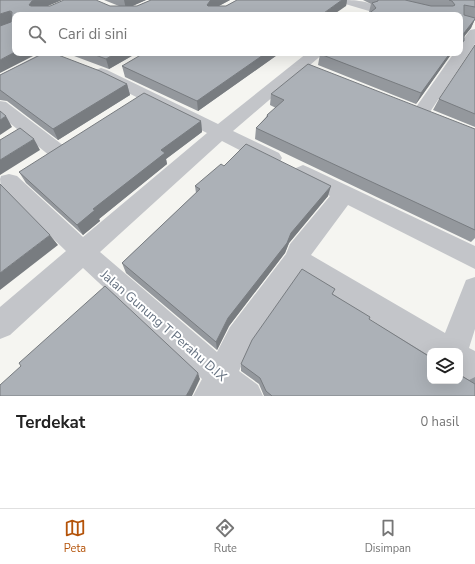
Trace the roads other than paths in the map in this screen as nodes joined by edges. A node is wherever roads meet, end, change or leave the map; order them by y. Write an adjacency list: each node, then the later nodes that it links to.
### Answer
1 (346, 0): 2 (street)
2 (369, 7)
3 (472, 26): 4 (street)
4 (463, 41)
5 (57, 56): 11 (street)
6 (454, 56): 15 (street)
7 (311, 63): 17 (street)
8 (88, 68): 10 (street)
9 (124, 69): 10 (street)
10 (110, 77): 12 (street)
11 (0, 81)
12 (145, 95): 14 (street); 17 (street)
13 (0, 106): 16 (street)
14 (126, 107)
15 (419, 114)
16 (28, 128): 18 (street); 19 (street)
17 (220, 132): 20 (street); 21 (street)
18 (11, 138)
19 (19, 174): 21 (street, Jalan Gunung T Perahu D.IX)
20 (344, 194): 22 (street); 23 (street)
21 (83, 252): 25 (street); 30 (street, Jalan Gunung T Perahu D.IX)
22 (297, 258): 26 (street); 30 (street)
23 (475, 258)
24 (475, 289): 27 (street)
25 (0, 325)
26 (442, 348)
27 (454, 348)
28 (463, 361): 29 (street)
29 (475, 369)
30 (216, 387): 31 (street, Jalan Gunung T Perahu D.IX)
31 (247, 396)

